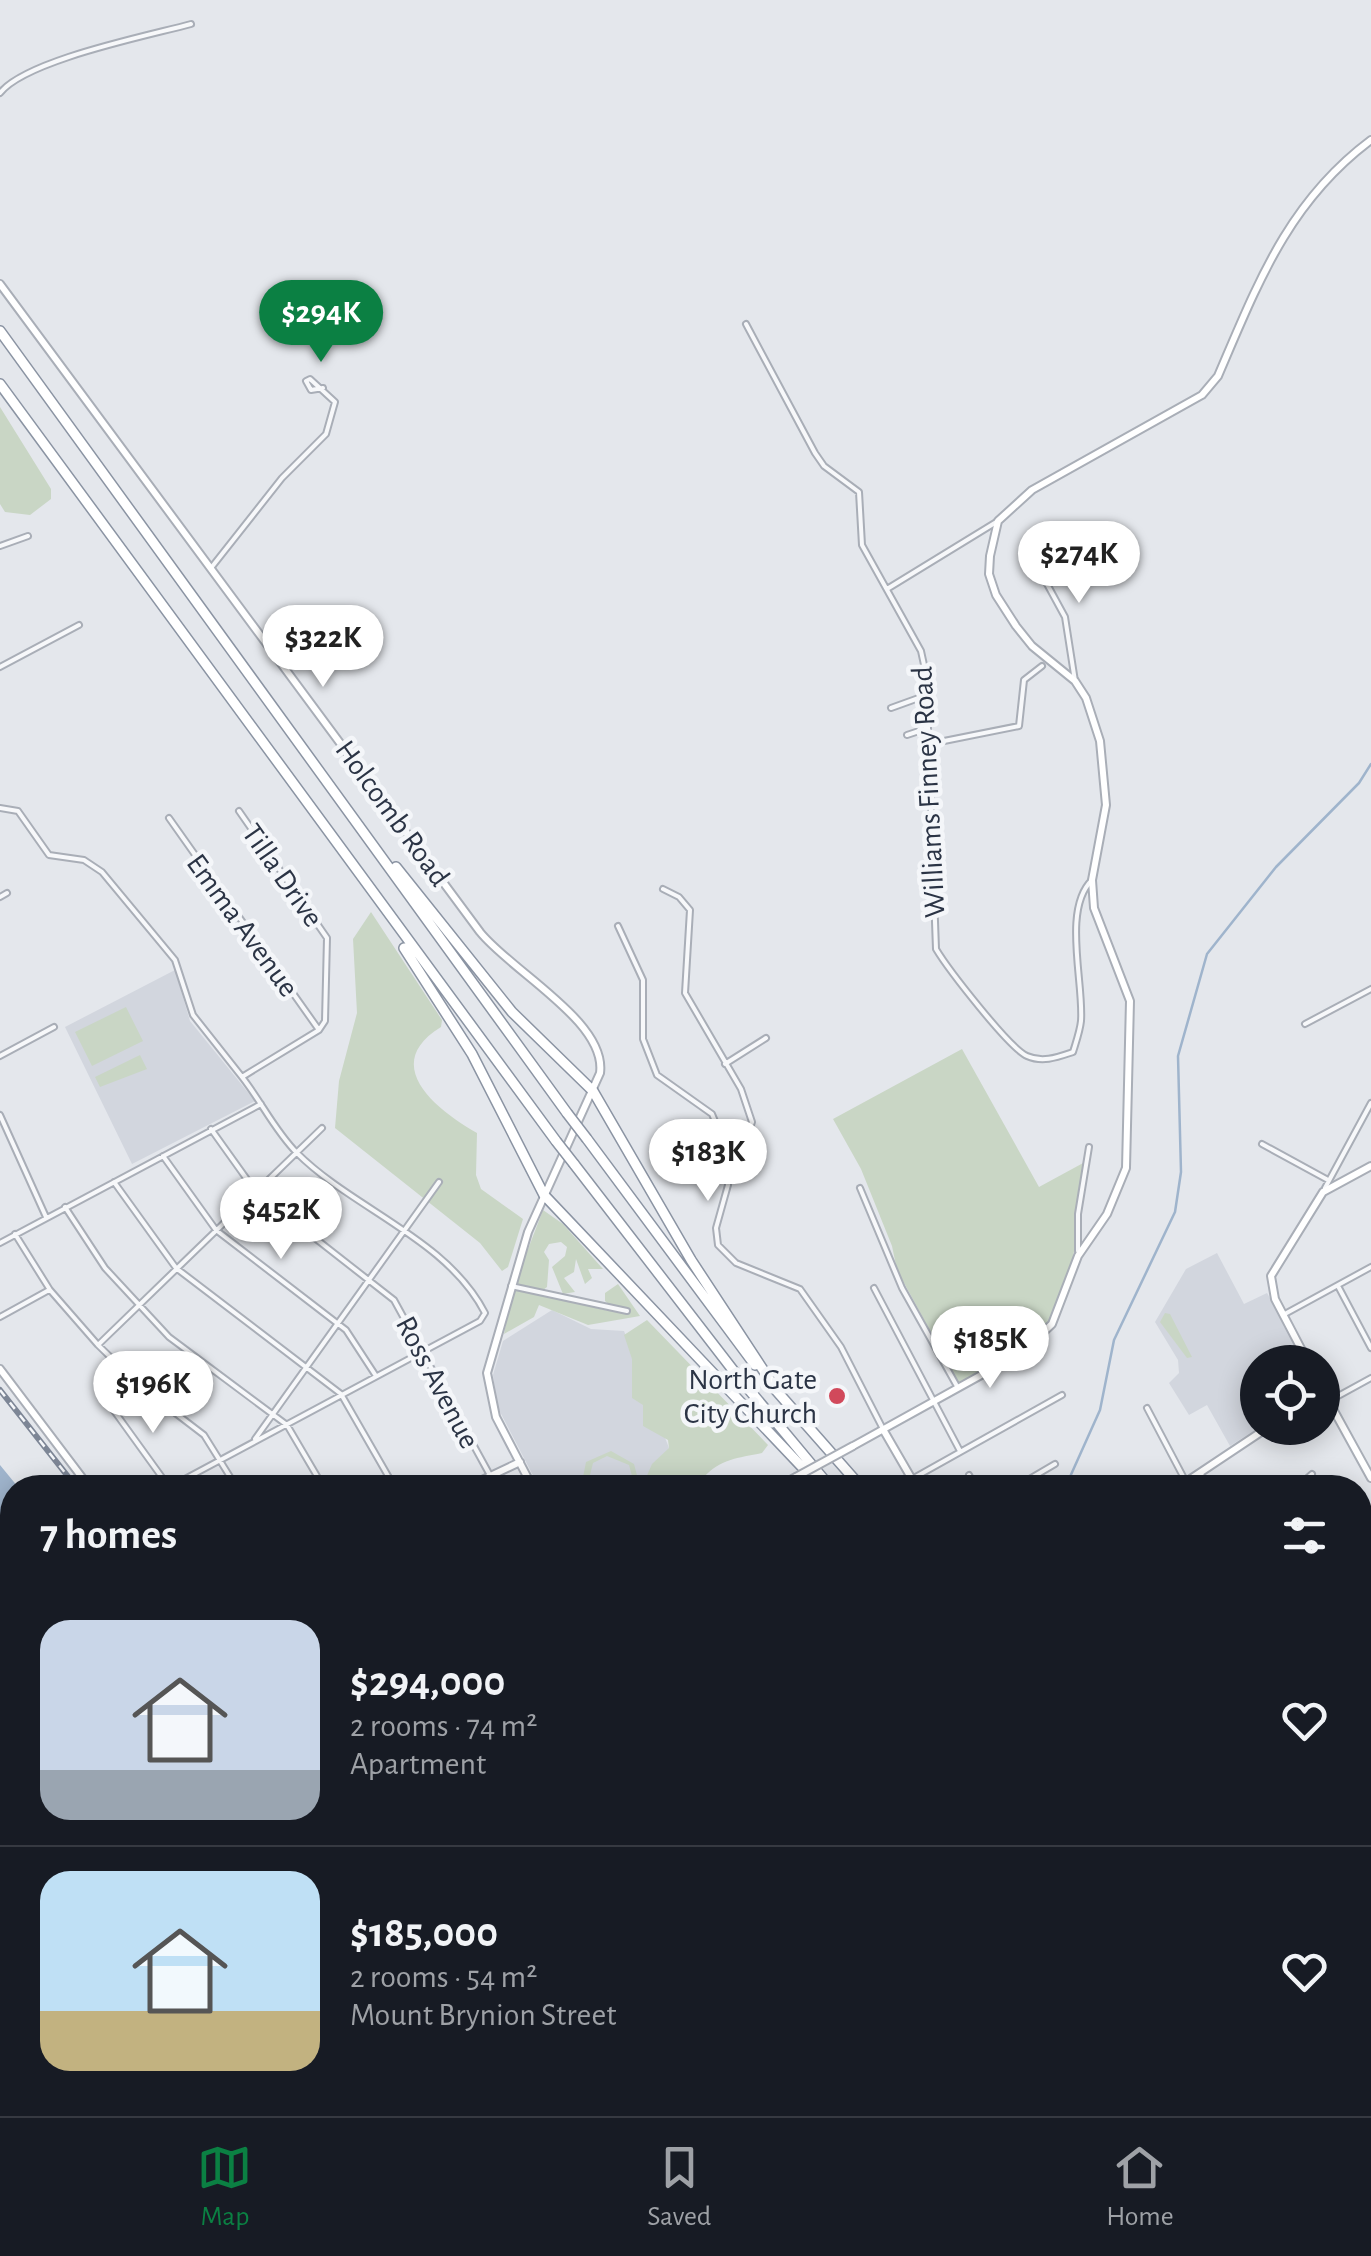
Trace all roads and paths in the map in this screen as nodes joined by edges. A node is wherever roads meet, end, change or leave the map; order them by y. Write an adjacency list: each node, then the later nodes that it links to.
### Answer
1 (191, 24): 2 (street)
2 (0, 93)
3 (1371, 140): 9 (street)
4 (0, 284): 13 (street, Holcomb Road)
5 (746, 324): 14 (street, Williams Finney Road)
6 (0, 331): 27 (highway)
7 (0, 384): 28 (highway)
8 (324, 388): 13 (street)
9 (998, 521): 14 (street); 18 (street)
10 (28, 536): 11 (street)
11 (0, 546)
12 (1028, 549): 18 (street)
13 (211, 568): 42 (street, Holcomb Road)
14 (887, 588): 19 (street, Williams Finney Road)
15 (79, 625): 17 (street)
16 (1042, 666): 23 (street)
17 (0, 667)
18 (1075, 681): 29 (street)
19 (927, 695): 20 (street); 21 (street, Williams Finney Road)
20 (890, 708)
21 (928, 728): 22 (street); 23 (street, Williams Finney Road)
22 (907, 736)
23 (929, 744): 29 (street, Williams Finney Road)
24 (0, 808): 41 (street)
25 (239, 811): 37 (street, Tilla Drive)
26 (169, 818): 37 (street, Emma Avenue)
27 (368, 836): 42 (highway); 90 (highway, bridge)
28 (360, 878): 60 (highway); 117 (highway, bridge)
29 (1092, 880): 67 (street)
30 (663, 888): 40 (street)
31 (7, 893): 32 (street)
32 (0, 897)
33 (618, 926): 48 (street)
34 (1371, 988): 35 (street)
35 (1305, 1024)
36 (54, 1027): 39 (street)
37 (318, 1030): 41 (street)
38 (766, 1038): 40 (street)
39 (0, 1056)
40 (725, 1064): 48 (street)
41 (242, 1077): 43 (street)
42 (593, 1091): 60 (street); 90 (highway)
43 (261, 1104): 46 (street); 51 (street)
44 (1371, 1104): 54 (street)
45 (0, 1116): 62 (street)
46 (211, 1128): 52 (street); 58 (street, Ross Avenue)
47 (322, 1128): 51 (street)
48 (724, 1143): 99 (street)
49 (1262, 1144): 54 (street)
50 (1088, 1147): 67 (street)
51 (296, 1152): 58 (street); 65 (street)
52 (163, 1156): 55 (street); 63 (street)
53 (1371, 1166): 59 (street)
54 (1328, 1180): 59 (street)
55 (114, 1182): 61 (street); 69 (street)
56 (439, 1182): 65 (street)
57 (860, 1188): 89 (street)
58 (256, 1192): 63 (street); 70 (street, Ross Avenue)
59 (1323, 1192): 77 (street)
60 (544, 1195): 72 (street); 116 (highway)
61 (65, 1207): 62 (street); 75 (street)
62 (46, 1217): 64 (street)
63 (216, 1230): 69 (street); 79 (street)
64 (15, 1234): 66 (street); 74 (street)
65 (404, 1234): 70 (street); 83 (street)
66 (0, 1242)
67 (1078, 1256): 89 (street)
68 (1371, 1267): 71 (street)
69 (176, 1268): 75 (street); 84 (street)
70 (372, 1280): 79 (street); 83 (street, Ross Avenue)
71 (1338, 1285): 77 (street); 82 (street)
72 (511, 1286): 76 (street); 104 (street)
73 (874, 1288): 94 (street)
74 (50, 1290): 78 (street); 80 (street)
75 (138, 1306): 80 (street); 96 (street)
76 (627, 1310)
77 (1283, 1314): 81 (street)
78 (0, 1317)
79 (338, 1324): 84 (street); 86 (street)
80 (98, 1345): 88 (street)
81 (1299, 1345)
82 (1371, 1348)
83 (422, 1352): 86 (street); 113 (street, Ross Avenue)
84 (306, 1368): 91 (street); 96 (street)
85 (0, 1369): 107 (street)
86 (376, 1376): 91 (street)
87 (1371, 1378): 93 (street)
88 (140, 1386): 103 (street); 108 (street)
89 (958, 1388): 94 (street)
90 (777, 1392): 118 (highway)
91 (341, 1394): 98 (street); 112 (street)
92 (1062, 1395): 102 (street)
93 (1340, 1395)
94 (934, 1402): 99 (street); 102 (street)
95 (1147, 1408): 122 (street)
96 (273, 1412): 98 (street); 100 (street)
97 (1340, 1421): 125 (street)
98 (286, 1424): 100 (street); 111 (street)
99 (884, 1431): 115 (street, bridge); 119 (street)
100 (255, 1439): 103 (street)
101 (1241, 1445): 106 (street)
102 (960, 1451): 120 (street)
103 (221, 1459): 109 (street); 110 (street)
104 (520, 1462): 113 (street); 114 (street)
105 (1055, 1464): 121 (street)
106 (1200, 1472): 123 (street); 124 (street)
107 (80, 1475)
108 (159, 1475)
109 (192, 1475)
110 (230, 1475)
111 (316, 1475)
112 (388, 1475)
113 (488, 1475)
114 (526, 1475)
115 (800, 1475)
116 (810, 1475)
117 (821, 1475)
118 (850, 1475)
119 (910, 1475)
120 (917, 1475)
121 (1036, 1475)
122 (1182, 1475)
123 (1196, 1475)
124 (1202, 1475)
125 (1369, 1475)

